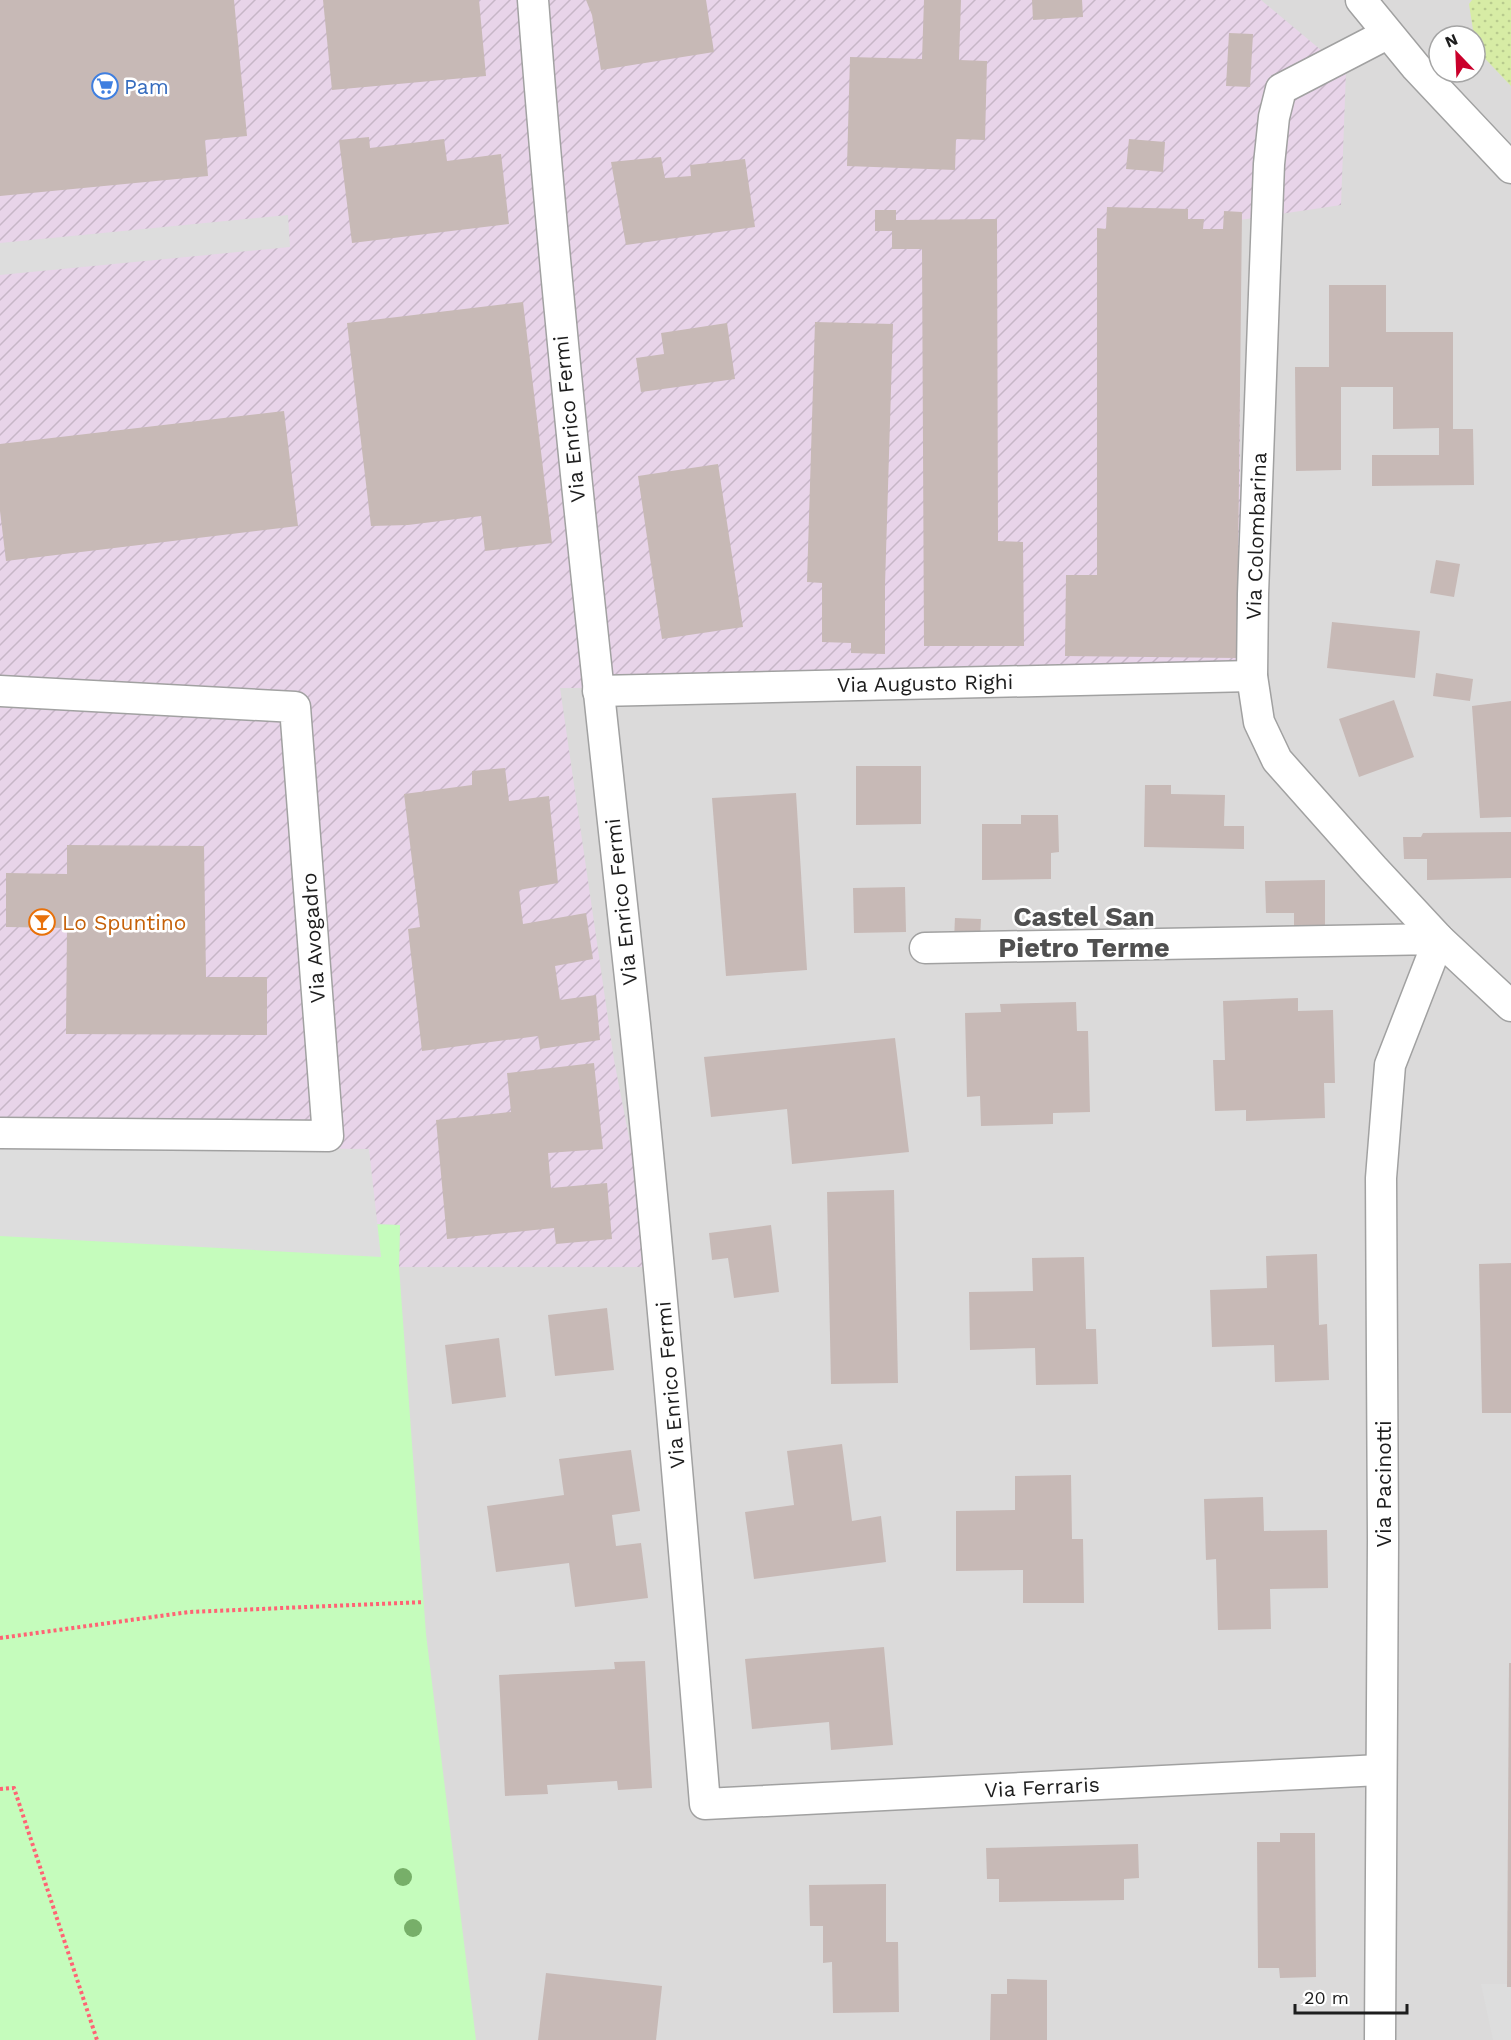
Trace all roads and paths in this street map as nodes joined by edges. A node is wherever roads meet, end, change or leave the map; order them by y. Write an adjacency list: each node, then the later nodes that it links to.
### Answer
1 (533, 0): 8 (street, Via Enrico Fermi)
2 (1361, 0): 4 (street)
3 (1376, 0): 4 (street)
4 (1387, 34): 5 (street); 6 (street, Via Colombarina)
5 (1511, 168)
6 (1252, 676): 8 (street, Via Augusto Righi); 9 (street, Via Colombarina)
7 (0, 691): 12 (street, Via Avogadro)
8 (598, 691): 17 (street, Via Enrico Fermi)
9 (1439, 939): 10 (street); 11 (street, Via Colombarina); 15 (street, Via Pacinotti)
10 (925, 948)
11 (1511, 1006)
12 (0, 1133)
13 (424, 1602): 14 (path)
14 (0, 1638)
15 (1380, 1770): 17 (street, Via Ferraris); 19 (street, Via Pacinotti)
16 (0, 1789): 18 (path)
17 (705, 1804)
18 (97, 2040)
19 (1380, 2040)

